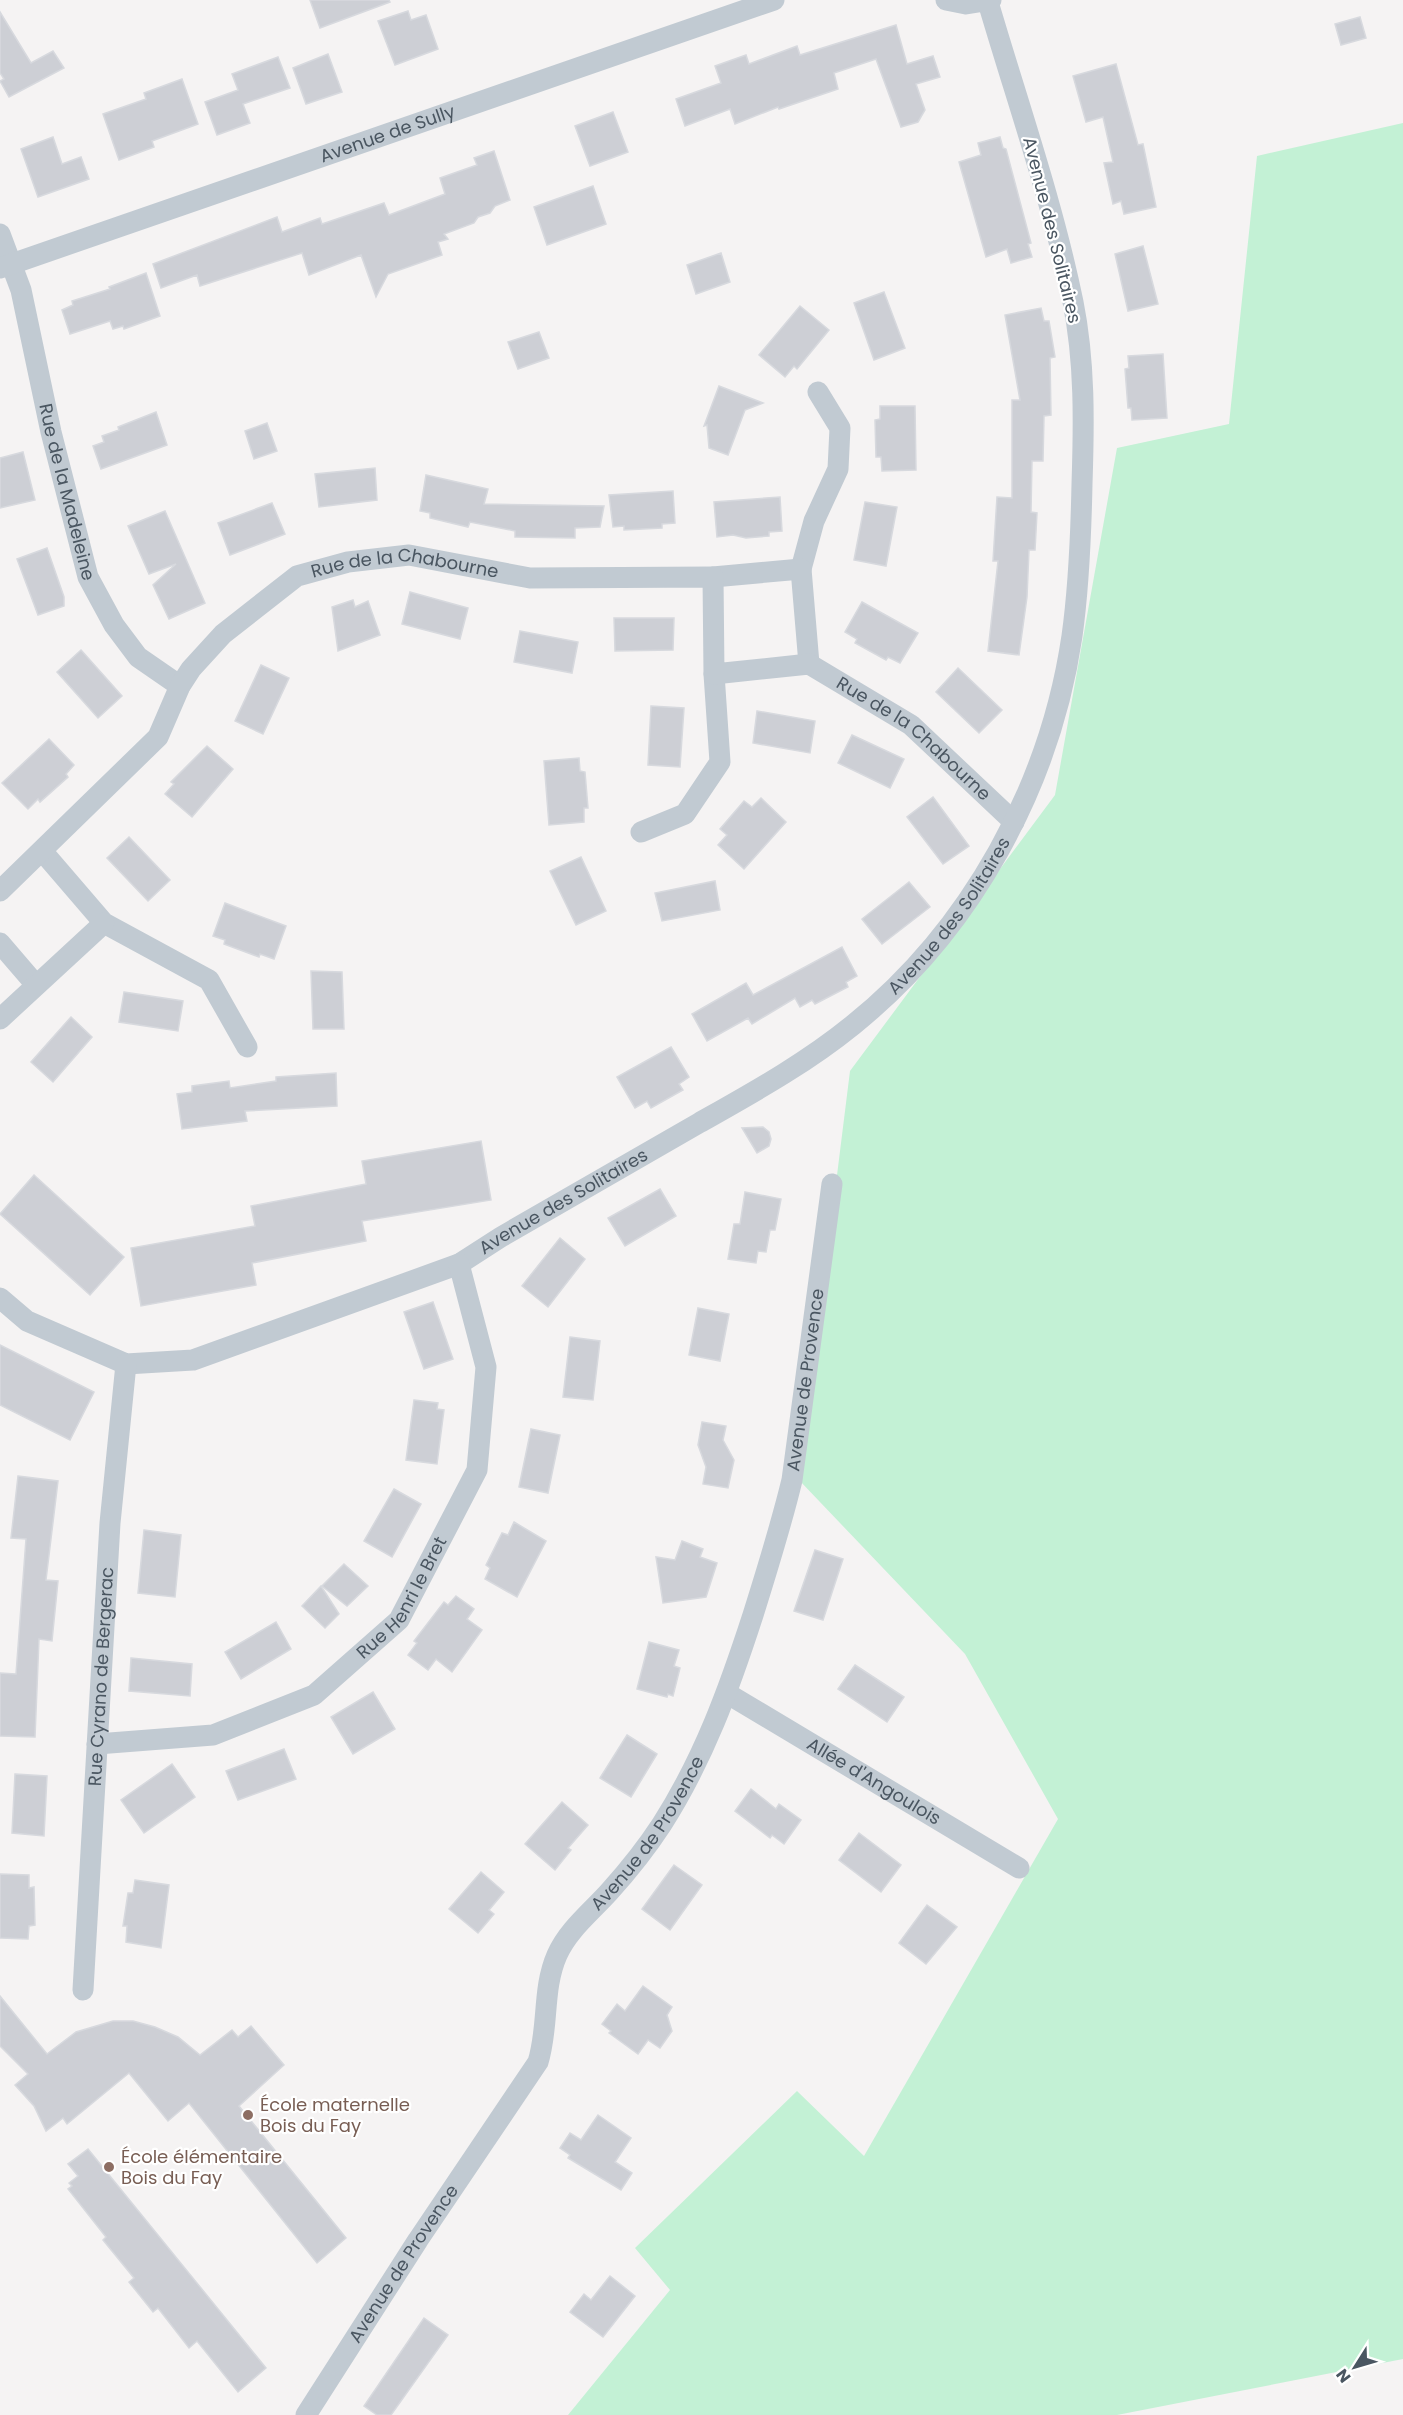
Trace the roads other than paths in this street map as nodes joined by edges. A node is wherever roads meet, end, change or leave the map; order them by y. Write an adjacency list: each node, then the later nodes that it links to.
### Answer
1 (774, 0): 5 (street, Avenue de Sully)
2 (946, 0): 3 (street)
3 (990, 1): 12 (street, Avenue des Solitaires)
4 (0, 234): 5 (street, Rue de la Madeleine)
5 (6, 266): 11 (street, Rue de la Madeleine)
6 (818, 392): 7 (street)
7 (801, 569): 8 (street, Rue de la Chabourne); 9 (street)
8 (713, 577): 10 (street); 11 (street, Rue de la Chabourne)
9 (809, 664): 10 (street); 12 (street, Rue de la Chabourne)
10 (714, 674): 13 (street)
11 (180, 686): 14 (street, Rue de la Chabourne)
12 (1014, 822): 22 (street, Avenue des Solitaires)
13 (641, 832)
14 (43, 852): 15 (street, Rue de la Chabourne); 16 (street)
15 (0, 891)
16 (104, 922): 18 (street); 20 (street)
17 (0, 943): 18 (street)
18 (36, 985): 19 (street)
19 (0, 1019)
20 (247, 1047)
21 (832, 1184): 25 (street, Avenue de Provence)
22 (459, 1264): 24 (street, Avenue des Solitaires); 26 (street, Rue Henri le Bret)
23 (0, 1298): 24 (street)
24 (126, 1364): 26 (street, Rue Cyrano de Bergerac)
25 (728, 1694): 27 (street, Allée d'Angoulois); 29 (street, Avenue de Provence)
26 (97, 1744): 28 (street, Rue Cyrano de Bergerac)
27 (1020, 1868)
28 (83, 1990)
29 (306, 2415)

